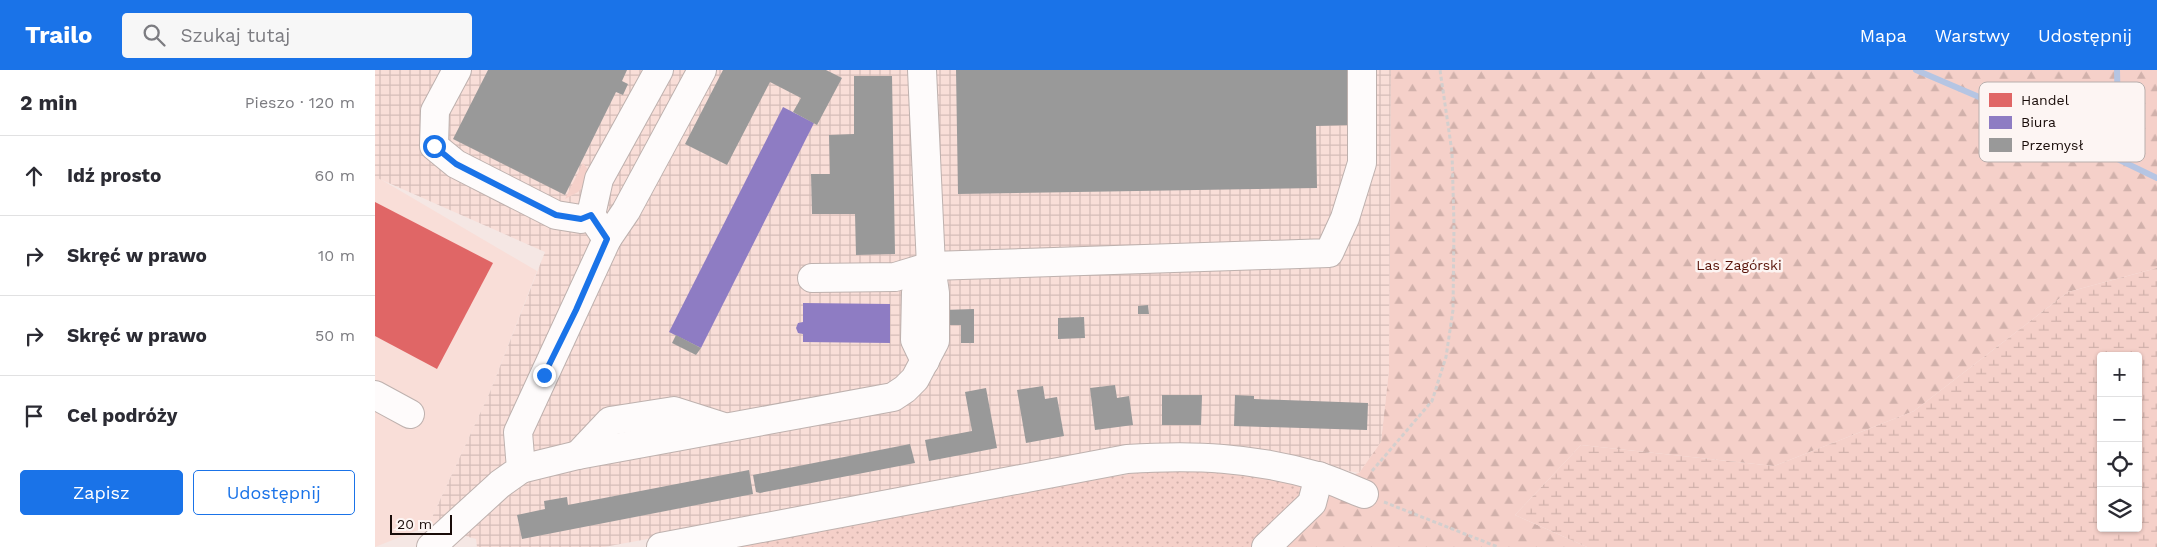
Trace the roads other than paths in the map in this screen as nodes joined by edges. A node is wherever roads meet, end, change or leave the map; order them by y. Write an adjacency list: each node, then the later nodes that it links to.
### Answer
1 (457, 70): 6 (lane)
2 (659, 70): 6 (lane)
3 (702, 70): 7 (lane)
4 (922, 70): 8 (lane)
5 (1362, 70): 8 (lane)
6 (591, 215): 7 (lane)
7 (607, 239): 12 (lane)
8 (931, 266): 9 (lane); 12 (lane)
9 (812, 278)
10 (375, 395): 11 (lane)
11 (410, 414)
12 (521, 469): 15 (lane)
13 (1319, 476): 14 (lane); 16 (lane); 17 (lane)
14 (1359, 492)
15 (431, 547)
16 (661, 547)
17 (1266, 547)

